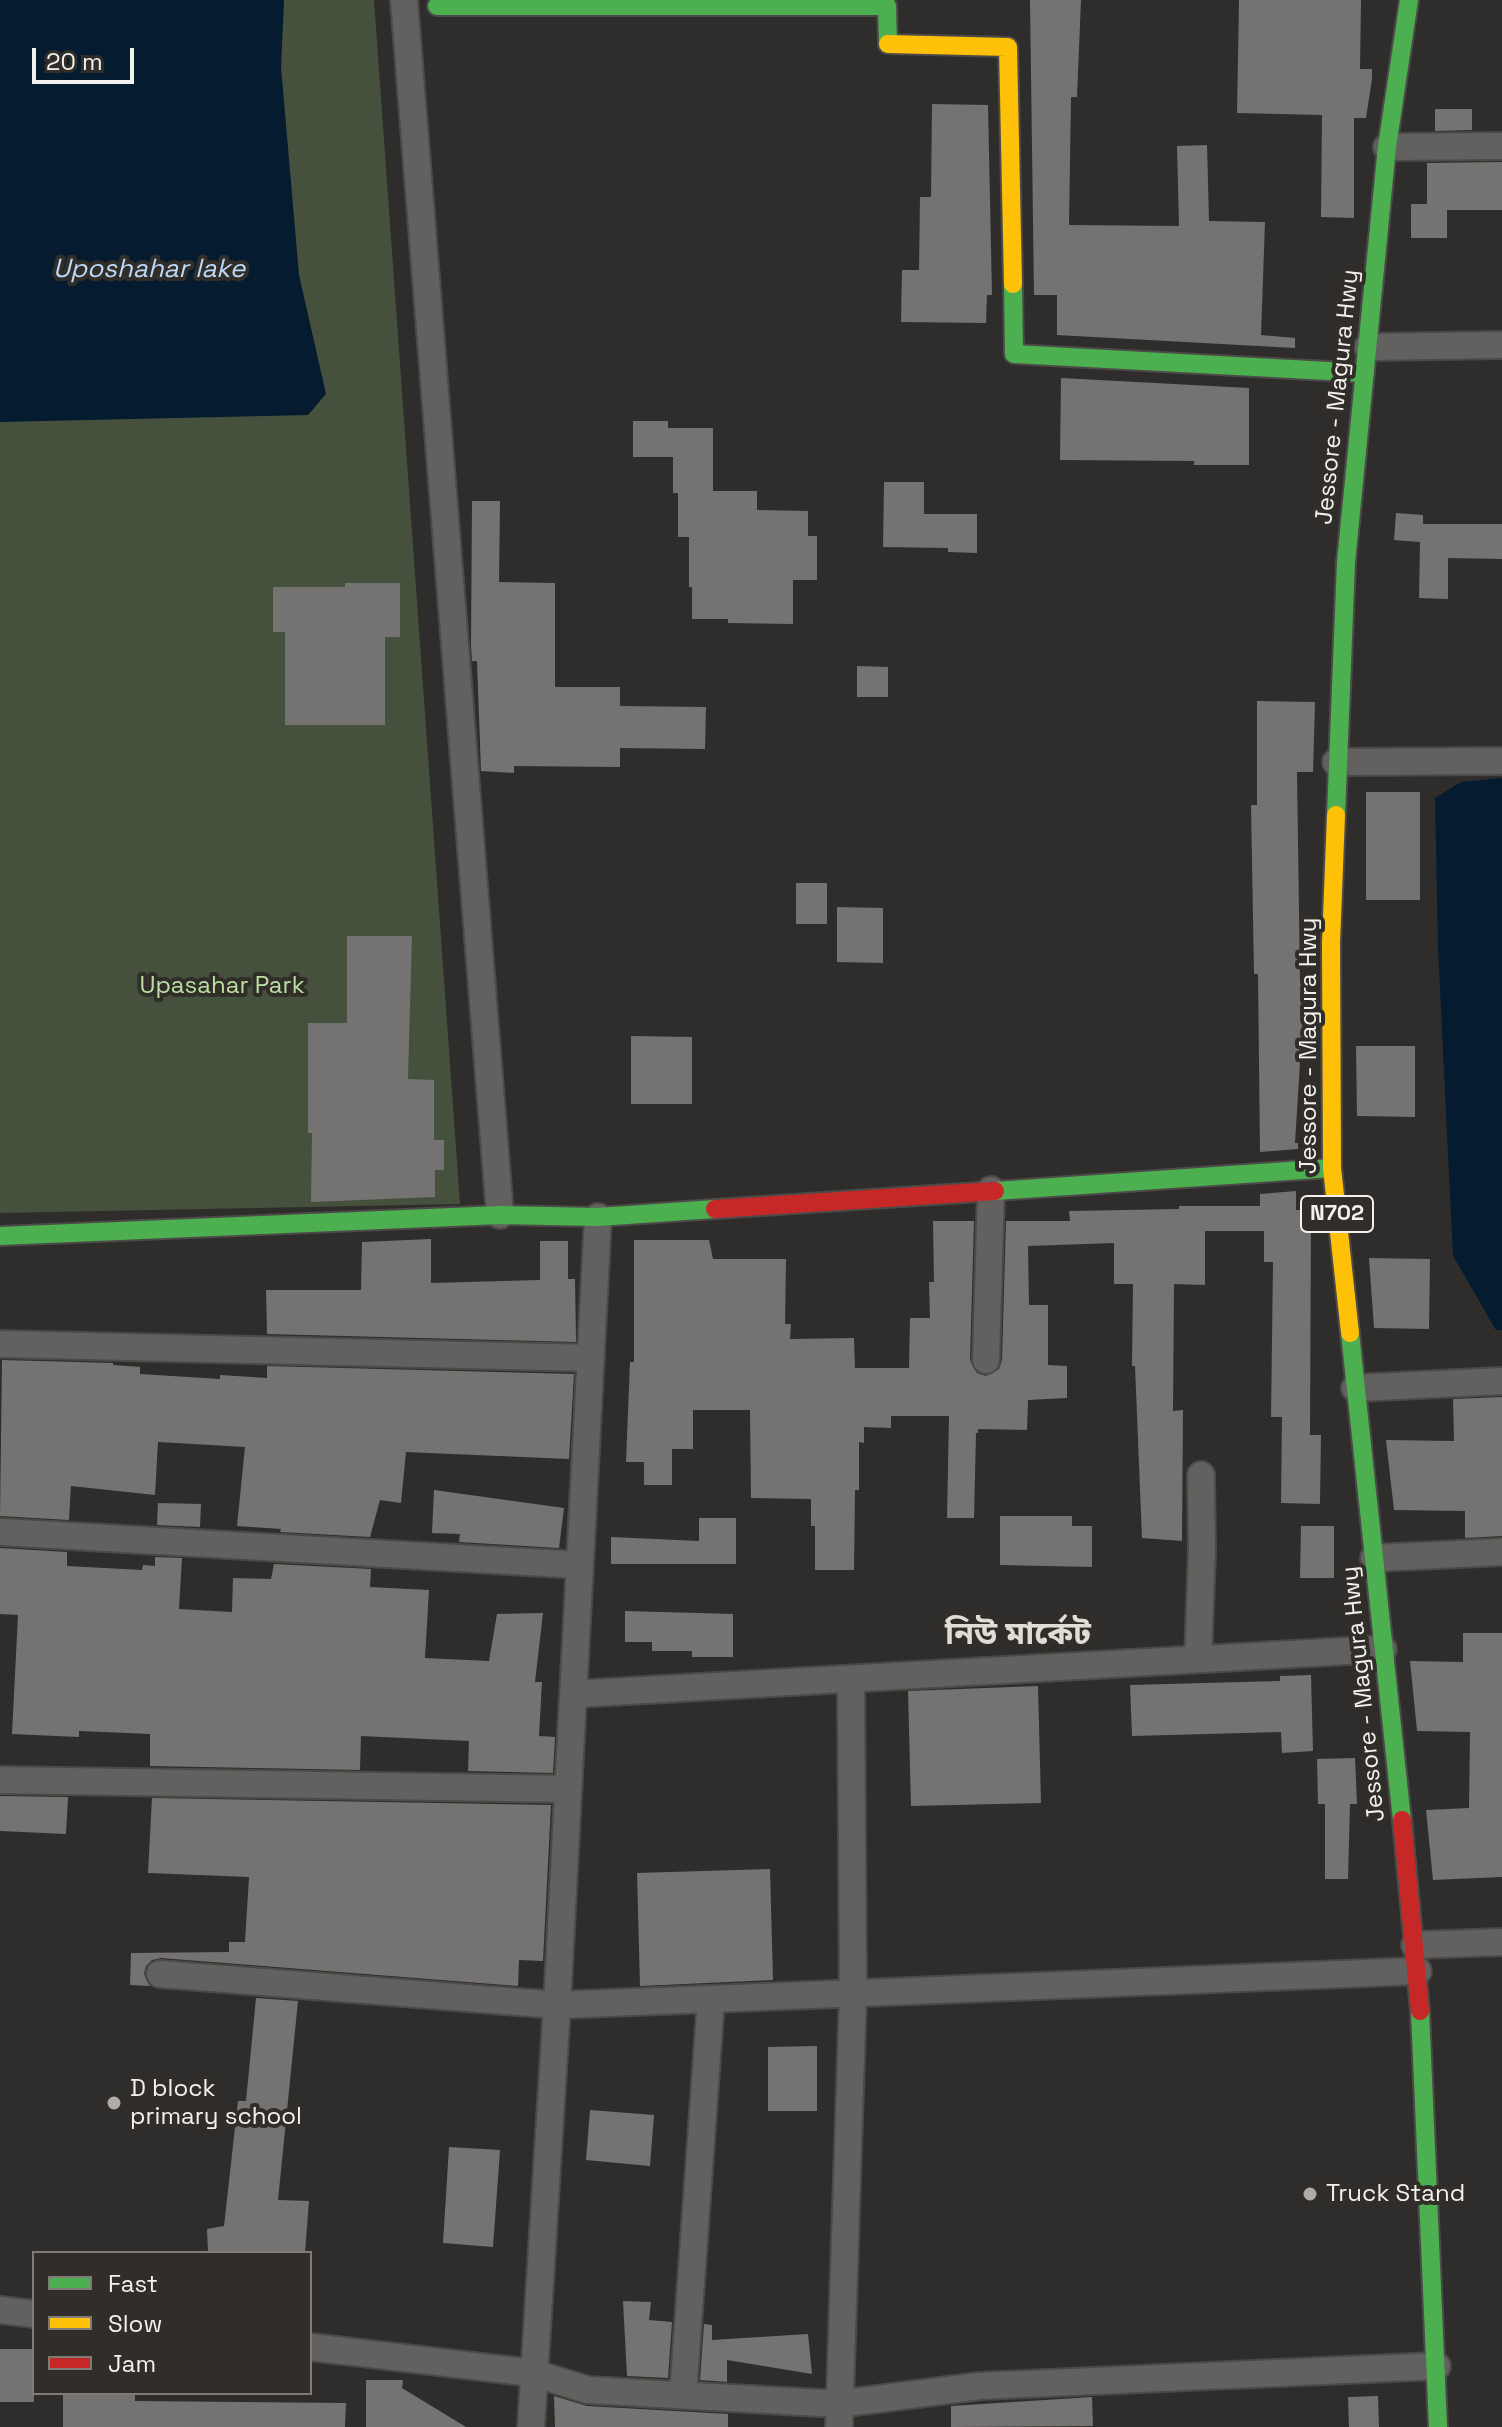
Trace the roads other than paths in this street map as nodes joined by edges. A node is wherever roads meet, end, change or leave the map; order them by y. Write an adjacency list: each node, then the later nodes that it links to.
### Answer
1 (404, 0): 13 (street)
2 (1409, 0): 5 (main road, Jessore - Magura Hwy / N702)
3 (437, 6): 8 (main road)
4 (1502, 146): 5 (street)
5 (1387, 147): 7 (main road, Jessore - Magura Hwy / N702)
6 (1502, 345): 7 (street)
7 (1368, 347): 8 (main road, Jessore - Magura Hwy / N702)
8 (1365, 373): 10 (main road, Jessore - Magura Hwy / N702)
9 (1502, 761): 10 (street)
10 (1336, 762): 11 (main road, Jessore - Magura Hwy / N702)
11 (1332, 1168): 12 (main road); 20 (main road, Jessore - Magura Hwy / N702)
12 (991, 1190): 14 (main road); 18 (street)
13 (500, 1215): 14 (main road); 15 (main road)
14 (598, 1217): 17 (street)
15 (0, 1236)
16 (0, 1344): 17 (street)
17 (591, 1358): 25 (street)
18 (986, 1360)
19 (1502, 1381): 20 (street)
20 (1355, 1388): 24 (main road, Jessore - Magura Hwy / N702)
21 (1201, 1475): 27 (street)
22 (0, 1532): 25 (street)
23 (1502, 1552): 24 (street)
24 (1374, 1558): 26 (main road, Jessore - Magura Hwy / N702)
25 (580, 1565): 29 (street)
26 (1383, 1649): 27 (street); 33 (main road, Jessore - Magura Hwy / N702)
27 (1198, 1659): 28 (street)
28 (851, 1679): 29 (street); 35 (street)
29 (574, 1694): 31 (street)
30 (0, 1780): 31 (street)
31 (568, 1789): 37 (street)
32 (1502, 1942): 33 (street)
33 (1416, 1958): 35 (street); 41 (main road, Jessore - Magura Hwy / N702)
34 (160, 1974): 37 (street)
35 (853, 1993): 36 (street); 44 (street)
36 (711, 1999): 37 (street); 43 (street)
37 (557, 2005): 42 (street)
38 (0, 2310): 39 (street)
39 (32, 2314)
40 (312, 2347): 42 (street)
41 (1437, 2366): 44 (street); 46 (main road, Jessore - Magura Hwy / N702)
42 (533, 2373): 43 (street); 45 (street)
43 (683, 2395): 44 (street)
44 (838, 2415)
45 (531, 2427)
46 (1438, 2427)

